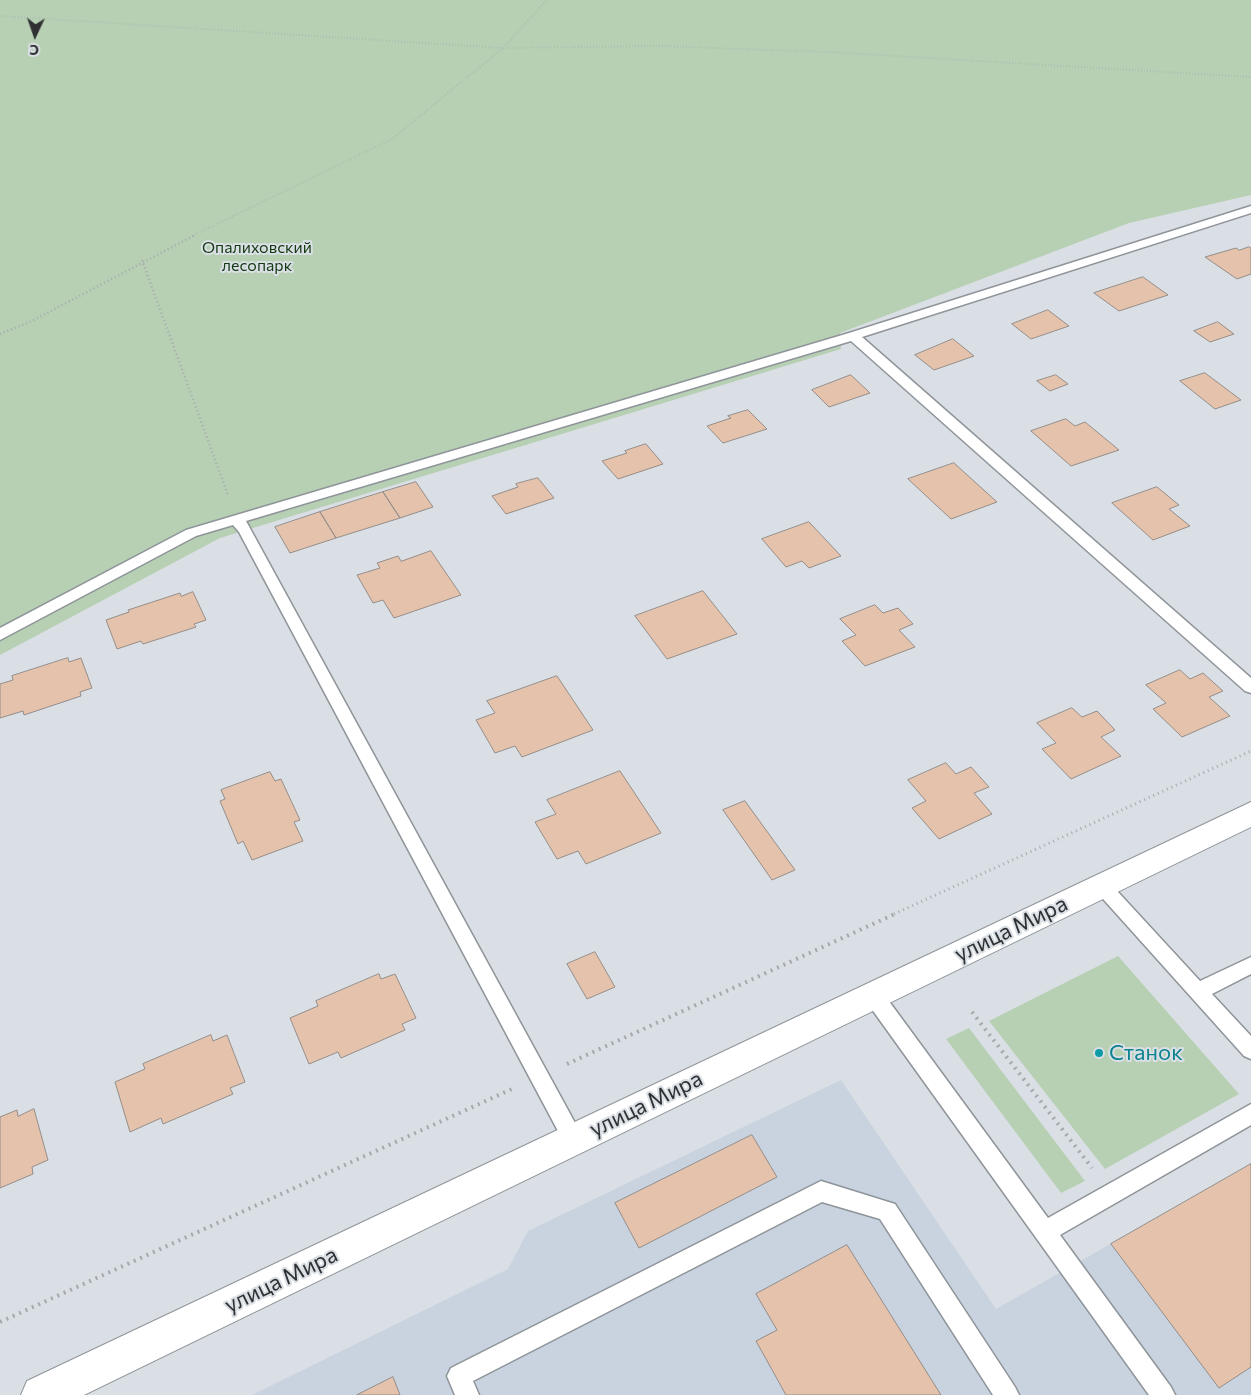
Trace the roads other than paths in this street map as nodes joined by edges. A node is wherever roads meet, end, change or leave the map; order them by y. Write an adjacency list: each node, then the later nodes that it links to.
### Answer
1 (1251, 209): 2 (lane)
2 (853, 336): 3 (lane); 5 (lane)
3 (237, 520): 4 (lane); 13 (lane)
4 (0, 636)
5 (1251, 687)
6 (1251, 814): 7 (street, улица Мира)
7 (1101, 885): 9 (lane); 10 (street, улица Мира)
8 (1251, 965): 9 (lane)
9 (1199, 991): 11 (lane)
10 (873, 996): 13 (street, улица Мира); 14 (lane)
11 (1251, 1050)
12 (1251, 1114): 14 (lane)
13 (573, 1139): 15 (street, улица Мира)
14 (1045, 1232): 18 (lane)
15 (41, 1395)
16 (467, 1395): 17 (lane)
17 (1008, 1395)
18 (1163, 1395)

